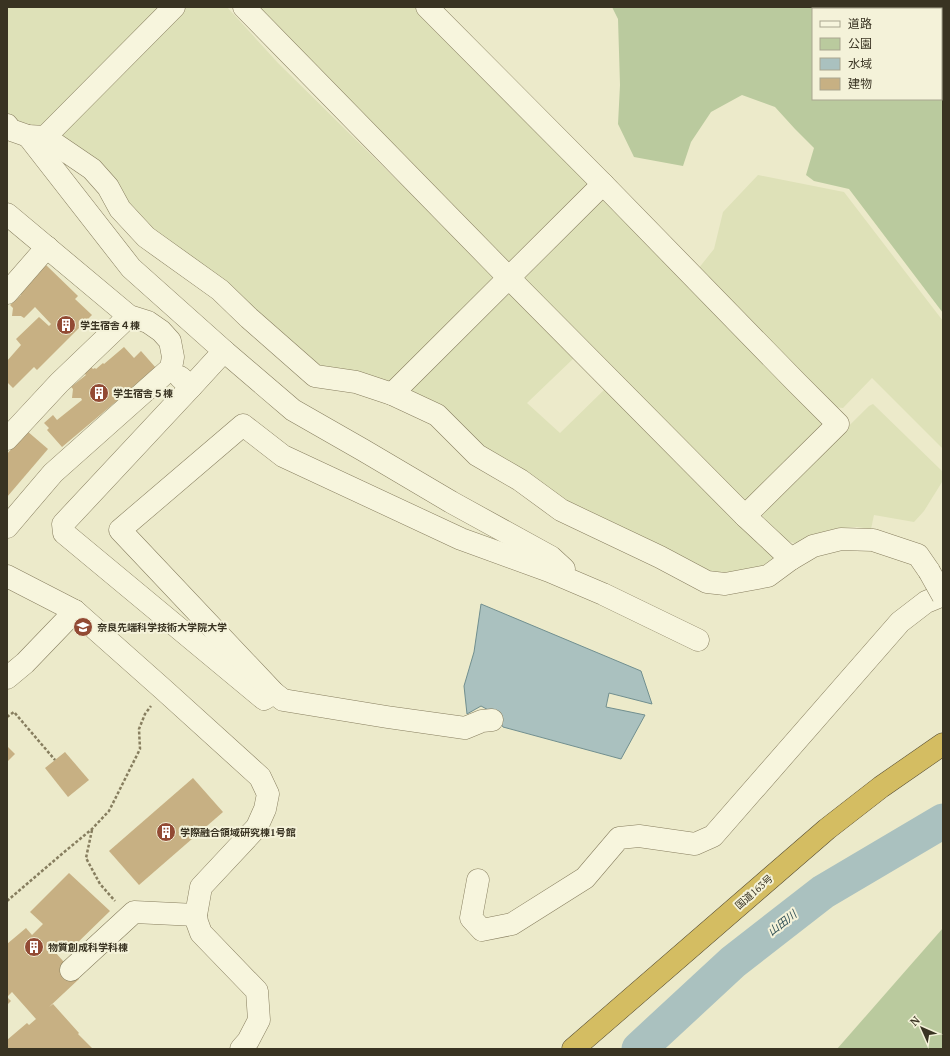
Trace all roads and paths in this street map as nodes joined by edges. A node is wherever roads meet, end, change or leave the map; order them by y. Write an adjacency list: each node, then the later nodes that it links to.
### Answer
1 (174, 7): 5 (street)
2 (244, 7): 9 (street)
3 (427, 7): 6 (street)
4 (7, 125): 5 (street)
5 (36, 137): 12 (street); 15 (street)
6 (603, 184): 9 (street); 17 (street)
7 (7, 214): 8 (street)
8 (47, 247): 10 (street); 11 (street)
9 (509, 278): 15 (street); 17 (street)
10 (7, 293)
11 (129, 316): 13 (street); 16 (street)
12 (224, 351): 14 (street); 21 (street)
13 (171, 368): 14 (street); 18 (street)
14 (191, 387): 27 (street)
15 (392, 394): 19 (street)
16 (7, 439)
17 (745, 516): 19 (street)
18 (7, 527)
19 (791, 560): 22 (street, bridge)
20 (7, 576): 23 (street)
21 (581, 584): 24 (street); 27 (street)
22 (943, 595): 33 (street)
23 (75, 611): 25 (street); 26 (street)
24 (698, 640)
25 (7, 678)
26 (164, 690): 32 (path); 35 (street)
27 (274, 693): 29 (street)
28 (7, 717): 31 (path)
29 (492, 720)
30 (943, 744): 39 (highway, 国道163号)
31 (55, 760)
32 (92, 829): 34 (path); 36 (path)
33 (478, 880)
34 (7, 901)
35 (196, 915): 36 (street); 38 (street)
36 (126, 920): 37 (street)
37 (71, 970)
38 (240, 1049)
39 (573, 1049)

